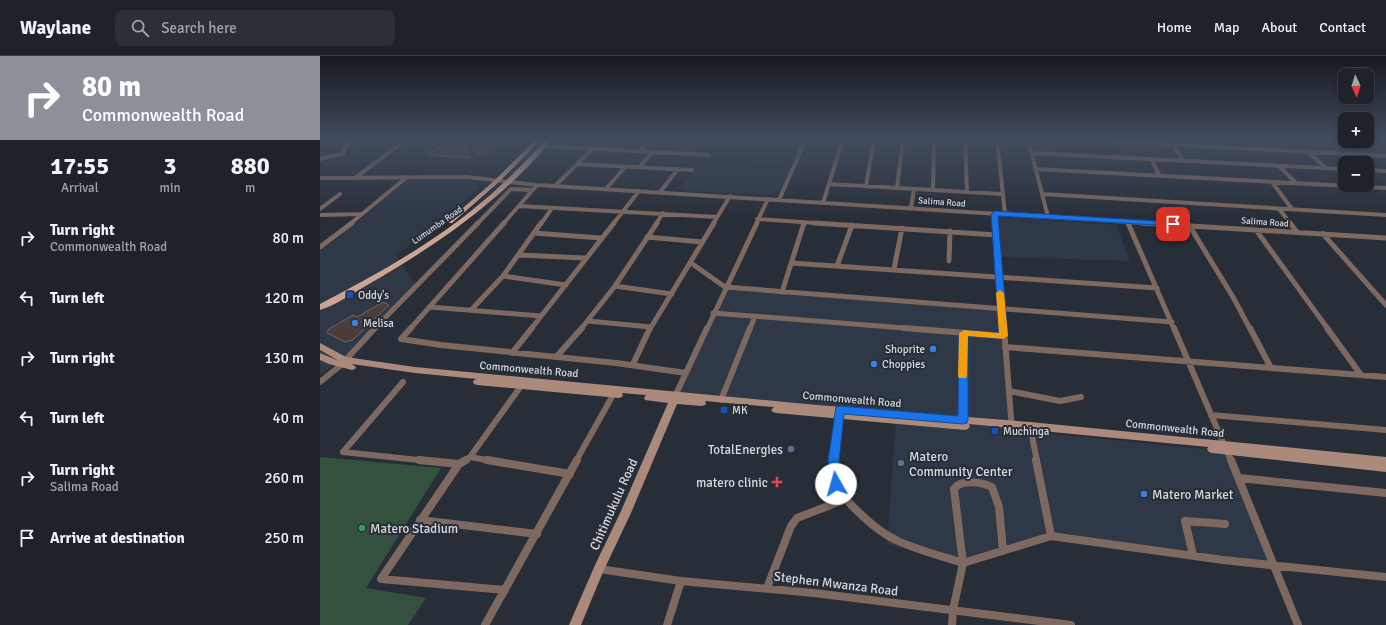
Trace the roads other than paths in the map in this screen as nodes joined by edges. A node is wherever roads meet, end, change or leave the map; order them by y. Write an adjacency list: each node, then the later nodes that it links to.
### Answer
1 (372, 166): 30 (street)
2 (512, 166): 31 (main road, Lumumba Road)
3 (525, 166): 34 (main road, Lumumba Road)
4 (575, 166): 36 (street)
5 (615, 166): 6 (street)
6 (626, 166): 19 (street); 41 (street)
7 (794, 166): 52 (street)
8 (835, 166): 35 (street)
9 (869, 166): 37 (street)
10 (900, 166): 39 (street)
11 (933, 166): 43 (street)
12 (966, 166): 46 (street)
13 (999, 166): 48 (street)
14 (1034, 166): 22 (street)
15 (1154, 166): 27 (street)
16 (1272, 166): 17 (street)
17 (1279, 166): 20 (street); 33 (street)
18 (1323, 166): 20 (street)
19 (639, 167): 21 (street)
20 (1326, 168): 23 (street)
21 (678, 169): 24 (street); 45 (street)
22 (1035, 169): 27 (street); 49 (street)
23 (1338, 169)
24 (692, 170)
25 (1374, 170): 26 (street)
26 (1386, 171)
27 (1159, 176): 32 (street)
28 (407, 177): 30 (street, Salima Road); 31 (street, Salima Road); 62 (street)
29 (320, 178): 30 (street, Salima Road)
30 (355, 178)
31 (497, 181): 34 (street, Salima Road); 101 (main road, Lumumba Road)
32 (1272, 182): 33 (street); 59 (street)
33 (1296, 182): 40 (street)
34 (508, 183): 38 (street, Salima Road); 103 (main road, Lumumba Road)
35 (830, 184): 37 (street); 53 (street)
36 (555, 186): 38 (street, Salima Road); 41 (street, Salima Road)
37 (866, 186): 39 (street)
38 (535, 188): 54 (street); 121 (street)
39 (897, 188): 42 (street)
40 (1386, 188)
41 (606, 189): 44 (street, Salima Road)
42 (914, 189): 43 (street); 56 (street)
43 (933, 190): 46 (street)
44 (639, 191): 45 (street, Salima Road); 60 (street)
45 (660, 192): 50 (street, Salima Road)
46 (967, 192): 48 (street)
47 (340, 194): 57 (street)
48 (1002, 194): 64 (street)
49 (1042, 194): 58 (street); 68 (street)
50 (730, 196): 51 (street, Salima Road); 67 (street)
51 (768, 199): 52 (street, Salima Road); 69 (street)
52 (779, 200): 53 (street, Salima Road)
53 (823, 203): 56 (street, Salima Road)
54 (519, 206): 55 (street); 104 (street)
55 (552, 208): 60 (street); 78 (street)
56 (911, 208): 63 (street, Salima Road)
57 (320, 209)
58 (1279, 209): 59 (street); 77 (street)
59 (1292, 209): 66 (street)
60 (622, 212): 61 (street); 82 (street)
61 (663, 213): 67 (street); 81 (street)
62 (362, 214): 65 (street); 85 (street)
63 (995, 214): 64 (street, Salima Road); 80 (street)
64 (1005, 214): 68 (street, Salima Road)
65 (320, 215)
66 (1386, 215)
67 (717, 217): 84 (street)
68 (1048, 217): 70 (street, Salima Road)
69 (757, 219): 71 (street); 97 (street)
70 (1127, 221): 73 (street, Salima Road); 98 (street)
71 (804, 222): 72 (street); 90 (street)
72 (852, 225): 74 (street); 91 (street)
73 (1189, 225): 75 (street, Salima Road); 123 (street)
74 (902, 228): 76 (street); 92 (street)
75 (1256, 230): 77 (street, Salima Road); 125 (street)
76 (950, 231): 80 (street); 88 (street)
77 (1297, 232): 79 (street, Salima Road)
78 (534, 233): 82 (street); 86 (street)
79 (1323, 234): 83 (street, Salima Road); 102 (street)
80 (997, 235): 94 (street)
81 (647, 237): 84 (street); 96 (street)
82 (601, 238): 87 (street)
83 (1385, 239)
84 (702, 242): 89 (street)
85 (320, 247)
86 (519, 255): 87 (street); 93 (street)
87 (585, 258): 95 (street)
88 (949, 261)
89 (691, 263): 97 (street); 100 (street)
90 (791, 263): 91 (street); 99 (street)
91 (836, 266): 92 (street)
92 (894, 269): 94 (street)
93 (503, 276): 95 (street); 105 (street)
94 (999, 277): 98 (street); 106 (street)
95 (566, 285): 108 (street)
96 (614, 286): 100 (street); 110 (street)
97 (725, 287): 99 (street); 107 (street)
98 (1157, 288): 111 (street)
99 (782, 292): 106 (street)
100 (672, 294): 112 (street)
101 (320, 303)
102 (1386, 305)
103 (320, 307)
104 (430, 308): 105 (street); 117 (street)
105 (472, 309): 108 (street)
106 (1002, 310): 111 (street); 114 (street)
107 (713, 313): 109 (street); 124 (street)
108 (541, 316): 117 (street)
109 (755, 316): 113 (street); 134 (street)
110 (588, 321): 112 (street); 119 (street)
111 (1172, 322): 120 (street)
112 (651, 327): 122 (street)
113 (964, 333): 114 (street); 137 (street)
114 (1004, 336): 116 (street)
115 (320, 346): 121 (main road, Commonwealth Road)
116 (1005, 347): 120 (street); 130 (street)
117 (512, 353): 119 (street)
118 (320, 356): 121 (main road, Commonwealth Road)
119 (557, 356): 122 (street)
120 (1188, 362): 123 (street); 136 (street)
121 (342, 363): 127 (street); 129 (main road, Commonwealth Road); 132 (main road, Commonwealth Road)
122 (633, 364): 124 (street)
123 (1271, 368): 125 (street)
124 (686, 373): 132 (street)
125 (1361, 375): 126 (street)
126 (1386, 377)
127 (320, 382)
128 (402, 382): 144 (street)
129 (521, 386): 131 (main road, Commonwealth Road); 142 (street)
130 (1009, 391): 133 (street); 138 (street)
131 (613, 394): 132 (main road, Commonwealth Road); 146 (street)
132 (674, 397): 134 (main road, Commonwealth Road); 135 (main road, Commonwealth Road); 158 (main road, Chitimukulu Road)
133 (1081, 397)
134 (720, 400): 135 (main road, Commonwealth Road)
135 (839, 413): 137 (main road, Commonwealth Road); 149 (street)
136 (1211, 415): 139 (street); 141 (street)
137 (963, 423): 138 (main road, Commonwealth Road)
138 (1012, 427): 140 (main road, Commonwealth Road); 141 (main road, Commonwealth Road)
139 (1386, 430)
140 (1031, 431): 141 (main road, Commonwealth Road); 153 (street)
141 (1226, 448): 143 (main road, Commonwealth Road); 145 (main road, Commonwealth Road); 147 (street)
142 (470, 457): 144 (street); 146 (street)
143 (1386, 461)
144 (459, 464): 150 (street)
145 (1386, 468)
146 (570, 474): 152 (street)
147 (1239, 478): 148 (street); 157 (street)
148 (1386, 493)
149 (846, 499): 156 (street); 161 (street)
150 (420, 520): 152 (street); 162 (street)
151 (1225, 524): 155 (street)
152 (537, 534): 162 (street)
153 (1052, 536): 154 (street); 155 (street)
154 (1003, 551): 156 (street); 156 (street)
155 (1193, 555): 157 (street)
156 (963, 563): 163 (street)
157 (1275, 565): 159 (street); 170 (street)
158 (599, 569): 160 (street, Stephen Mwanza Road); 166 (main road, Chitimukulu Road)
159 (1386, 577)
160 (681, 581): 161 (street, Stephen Mwanza Road); 167 (street)
161 (767, 588): 163 (street, Stephen Mwanza Road)
162 (505, 590): 165 (street)
163 (953, 610): 164 (street, Stephen Mwanza Road); 168 (street)
164 (1034, 623): 169 (street, Stephen Mwanza Road)
165 (486, 625)
166 (575, 625)
167 (667, 625)
168 (952, 625)
169 (1071, 625)
170 (1298, 625)

